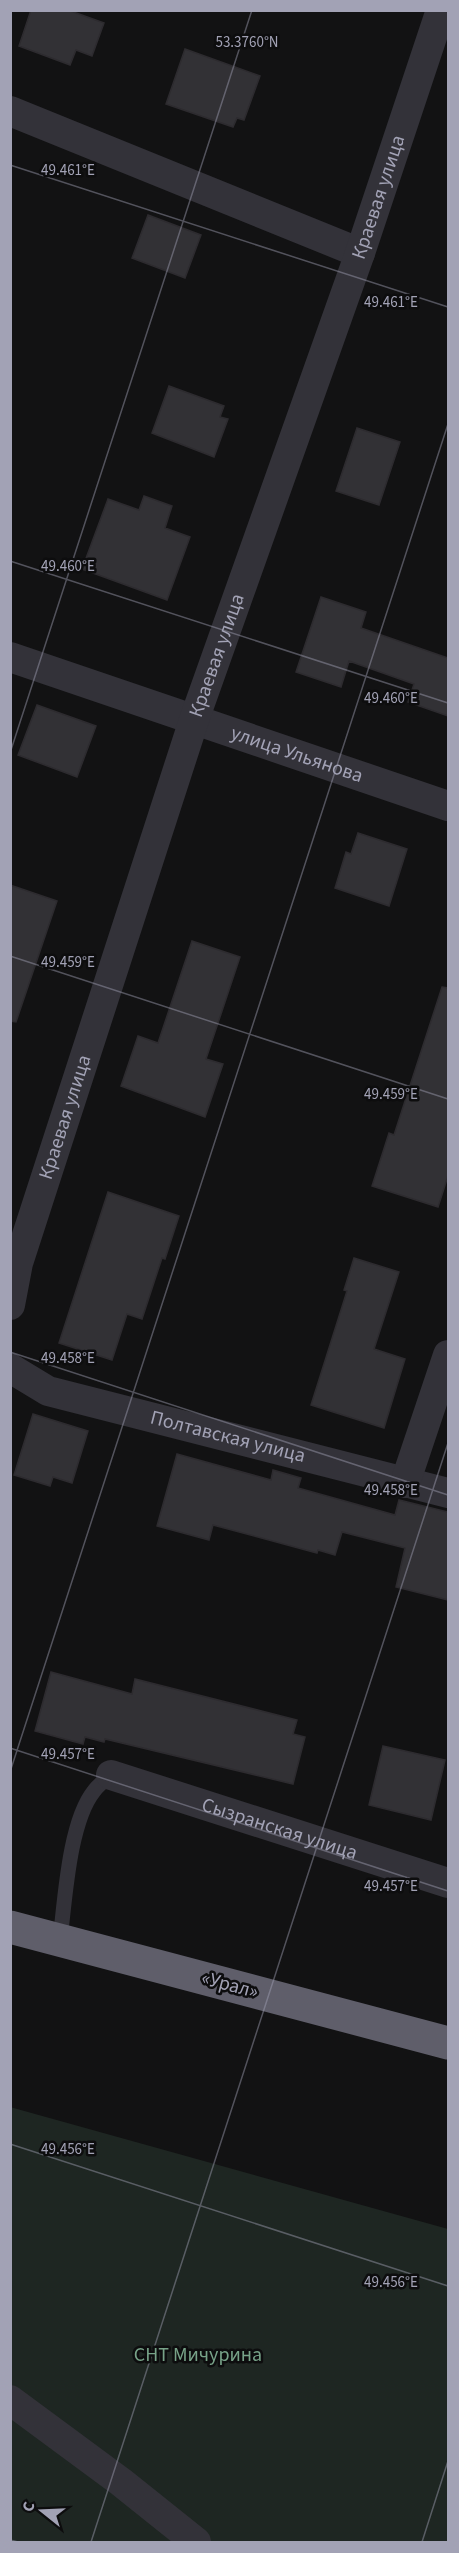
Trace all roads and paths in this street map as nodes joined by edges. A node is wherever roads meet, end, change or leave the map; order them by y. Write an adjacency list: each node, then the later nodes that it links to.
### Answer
1 (441, 10): 3 (street, Краевая улица)
2 (10, 111): 3 (street)
3 (360, 253): 5 (street, Краевая улица)
4 (10, 657): 5 (street, улица Ульянова)
5 (194, 720): 6 (street, улица Ульянова); 7 (street, Краевая улица)
6 (448, 806)
7 (10, 1305)
8 (448, 1355): 10 (street)
9 (10, 1368): 10 (street, Полтавская улица)
10 (405, 1483): 11 (street, Полтавская улица)
11 (448, 1493)
12 (111, 1775): 13 (street, Сызранская улица); 15 (lane)
13 (448, 1883)
14 (10, 1927): 15 (highway, «Урал»)
15 (60, 1940): 16 (highway, «Урал»)
16 (448, 2043)
17 (10, 2400): 18 (street)
18 (196, 2542)

